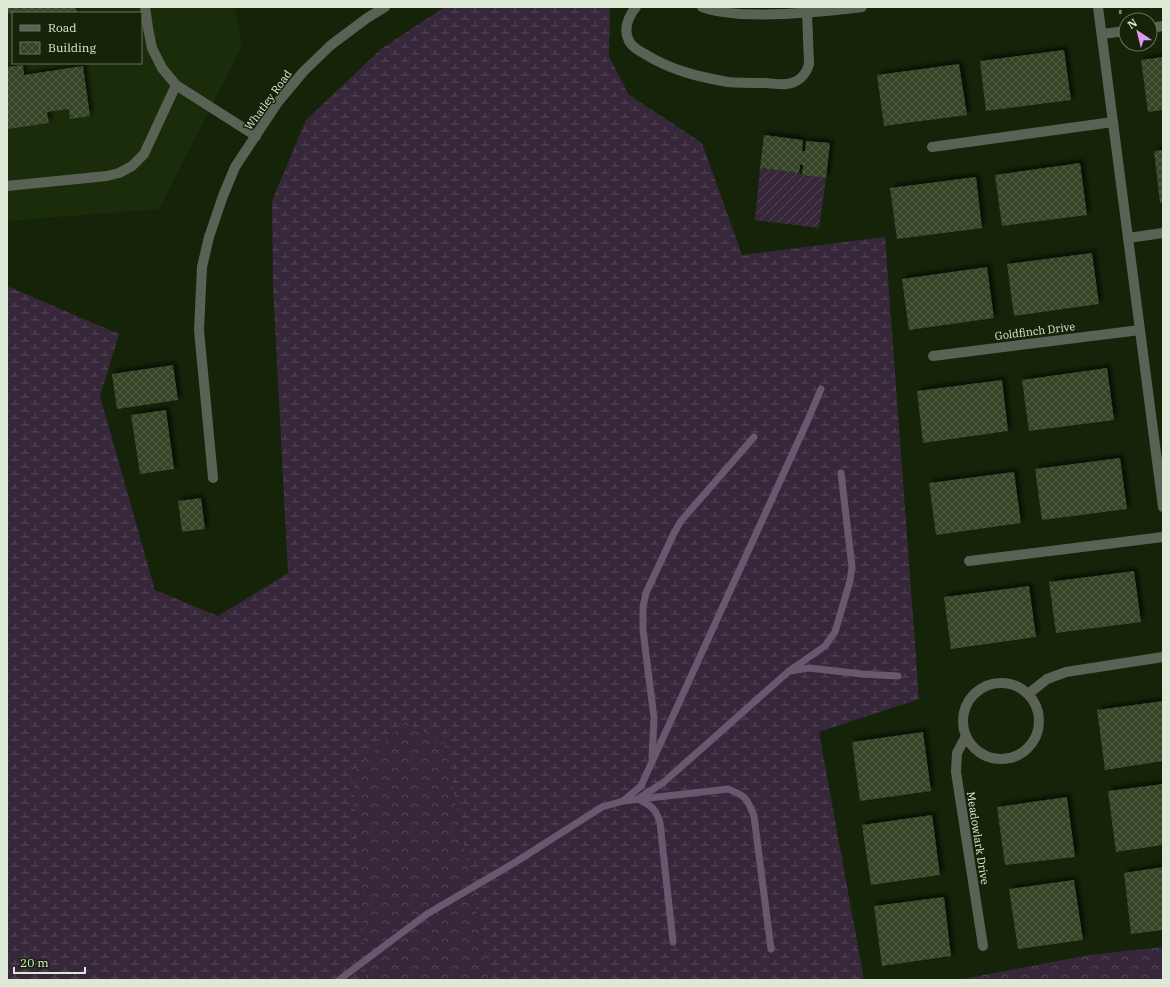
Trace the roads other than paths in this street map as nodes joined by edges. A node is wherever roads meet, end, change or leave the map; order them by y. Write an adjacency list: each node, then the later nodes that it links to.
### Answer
1 (145, 7): 10 (street)
2 (385, 7): 12 (street, Whatley Road)
3 (636, 7): 7 (street)
4 (702, 7): 7 (street)
5 (862, 7): 7 (street)
6 (1098, 7): 9 (street)
7 (807, 13)
8 (1118, 32): 9 (street)
9 (1102, 34): 11 (street)
10 (176, 85): 12 (street); 14 (street)
11 (1113, 122): 13 (street); 16 (street)
12 (256, 136): 20 (street, Whatley Road)
13 (932, 147)
14 (7, 186)
15 (1163, 233): 16 (street)
16 (1128, 238): 17 (street)
17 (1140, 330): 18 (street, Goldfinch Drive); 19 (street)
18 (934, 356)
19 (1159, 441): 21 (street)
20 (213, 478)
21 (1163, 507)
22 (1163, 537): 23 (street)
23 (969, 561)
24 (1163, 657): 25 (street)
25 (1028, 694): 26 (street); 26 (street)
26 (966, 736): 27 (street, Meadowlark Drive)
27 (983, 946)

